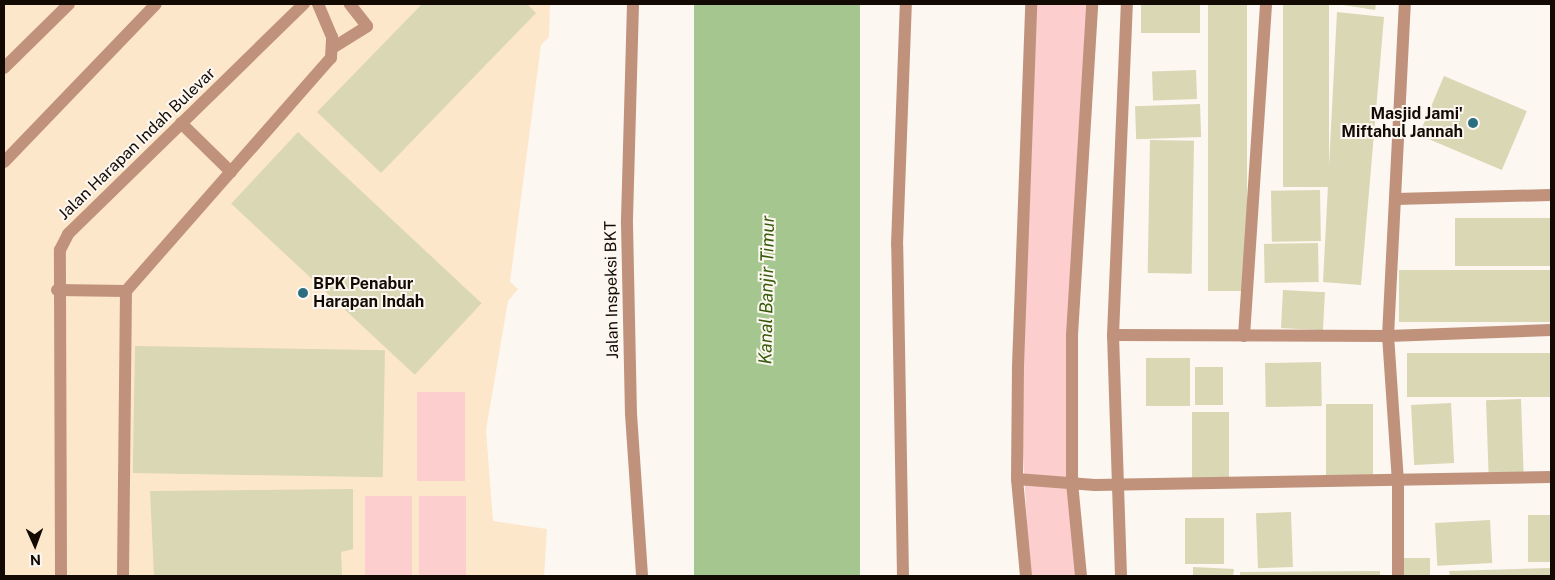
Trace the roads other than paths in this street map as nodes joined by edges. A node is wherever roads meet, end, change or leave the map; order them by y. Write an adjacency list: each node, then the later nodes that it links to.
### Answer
1 (69, 4): 14 (street)
2 (156, 4): 16 (street)
3 (304, 4): 15 (street, Jalan Harapan Indah Bulevar)
4 (318, 4): 13 (street)
5 (350, 4): 13 (street)
6 (633, 4): 33 (street, Jalan Inspeksi BKT)
7 (906, 4): 34 (street)
8 (1031, 4): 27 (street)
9 (1092, 4): 28 (street)
10 (1127, 4): 23 (street)
11 (1266, 4): 24 (street)
12 (1405, 4): 19 (street)
13 (334, 46): 17 (street)
14 (4, 68)
15 (181, 124): 17 (street); 20 (street, Jalan Harapan Indah Bulevar)
16 (4, 162)
17 (231, 172): 21 (street)
18 (1551, 196): 19 (street)
19 (1396, 200): 25 (street)
20 (57, 290): 21 (street); 31 (street, Jalan Harapan Indah Bulevar)
21 (126, 291): 32 (street)
22 (1551, 330): 25 (street)
23 (1113, 335): 24 (street); 30 (street)
24 (1244, 336): 25 (street)
25 (1388, 336): 29 (street)
26 (1551, 476): 29 (street)
27 (1017, 479): 28 (street); 35 (street)
28 (1072, 482): 30 (street); 36 (street)
29 (1398, 482): 30 (street); 38 (street)
30 (1114, 485): 37 (street)
31 (61, 576)
32 (122, 576)
33 (642, 576)
34 (903, 576)
35 (1026, 576)
36 (1081, 576)
37 (1121, 576)
38 (1398, 576)

